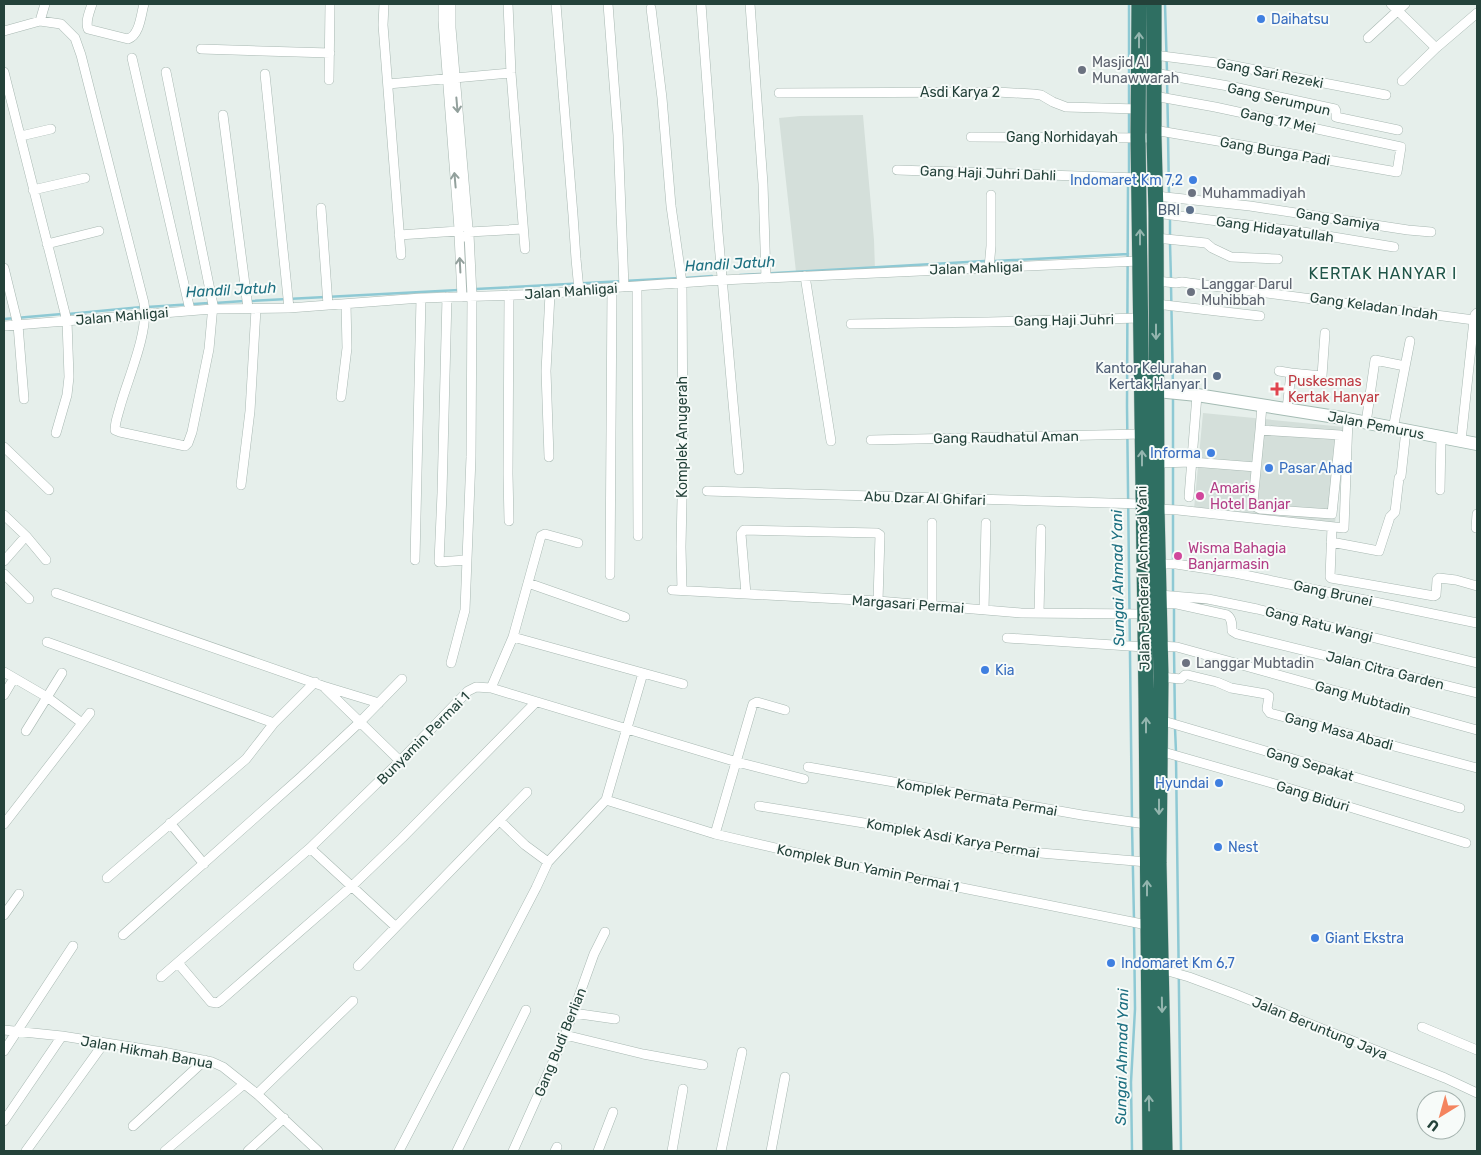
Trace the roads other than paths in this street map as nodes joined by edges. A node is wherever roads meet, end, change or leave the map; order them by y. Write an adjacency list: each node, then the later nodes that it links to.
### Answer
1 (45, 4): 19 (street)
2 (92, 4): 3 (street)
3 (144, 4)
4 (330, 4): 24 (street)
5 (384, 4): 35 (street)
6 (443, 4): 32 (street)
7 (451, 4): 32 (street)
8 (508, 4): 29 (street)
9 (556, 4): 76 (street)
10 (608, 4): 75 (street)
11 (701, 4): 72 (street)
12 (750, 4): 70 (street)
13 (1139, 4): 39 (highway, Jalan Jenderal Achmad Yani, one-way to 13)
14 (1154, 4): 25 (highway, Jalan Jenderal Achmad Yani)
15 (1405, 4): 16 (street)
16 (1394, 7): 21 (street); 22 (street)
17 (652, 8): 73 (street, Komplek Anugerah)
18 (1477, 13): 22 (street)
19 (40, 21): 20 (street); 92 (street)
20 (4, 31)
21 (1368, 38)
22 (1436, 48): 34 (street)
23 (201, 49): 24 (street)
24 (330, 53): 33 (street)
25 (1162, 56): 31 (highway, Jalan Jenderal Achmad Yani); 37 (street, Gang Sari Rezeki)
26 (132, 58): 90 (street)
27 (4, 72): 44 (street)
28 (166, 72): 87 (street)
29 (511, 73): 32 (street); 56 (street)
30 (265, 74): 86 (street)
31 (1162, 74): 38 (highway, Jalan Jenderal Achmad Yani); 42 (street, Gang Serumpun)
32 (451, 79): 35 (street); 58 (street)
33 (330, 80)
34 (1402, 81)
35 (388, 84): 60 (street)
36 (779, 93): 39 (street, Asdi Karya 2)
37 (1386, 96)
38 (1163, 97): 43 (highway, Jalan Jenderal Achmad Yani); 48 (street, Gang 17 Mei)
39 (1131, 109): 46 (highway, Jalan Jenderal Achmad Yani)
40 (223, 115): 88 (street)
41 (51, 129): 44 (street)
42 (1398, 130)
43 (1160, 133): 46 (street, Gang Norhidayah); 48 (street, Gang Bunga Padi); 53 (highway, Jalan Jenderal Achmad Yani)
44 (21, 136): 51 (street)
45 (971, 137): 46 (street, Gang Norhidayah)
46 (1131, 137): 50 (highway, Jalan Jenderal Achmad Yani)
47 (897, 170): 50 (street, Gang Haji Juhri Dahli)
48 (1397, 172)
49 (85, 178): 51 (street)
50 (1132, 178): 67 (highway, Jalan Jenderal Achmad Yani, one-way to 50)
51 (34, 190): 62 (street)
52 (991, 195): 69 (street)
53 (1165, 197): 55 (highway, Jalan Jenderal Achmad Yani); 59 (street, Gang Samiya)
54 (321, 208): 85 (street)
55 (1165, 214): 61 (highway, Jalan Jenderal Achmad Yani); 63 (street, Gang Hidayatullah)
56 (523, 229): 58 (street); 64 (street)
57 (99, 231): 62 (street)
58 (464, 231): 60 (street); 81 (street); 83 (street, one-way to 58)
59 (1431, 232)
60 (400, 235): 65 (street)
61 (1165, 239): 66 (street); 74 (highway, Jalan Jenderal Achmad Yani)
62 (47, 244): 93 (street)
63 (1394, 246)
64 (525, 249)
65 (401, 255)
66 (1278, 259)
67 (1136, 261): 69 (street, Jalan Mahligai); 96 (highway, Jalan Jenderal Achmad Yani)
68 (4, 268): 97 (street)
69 (989, 268): 71 (street, Jalan Mahligai)
70 (766, 275): 71 (street, Jalan Mahligai); 72 (street, Jalan Mahligai)
71 (805, 276): 121 (street)
72 (722, 277): 73 (street, Jalan Mahligai); 129 (street)
73 (682, 280): 77 (street, Jalan Mahligai); 159 (street, Komplek Anugerah)
74 (1166, 282): 91 (highway, Jalan Jenderal Achmad Yani); 95 (street, Gang Keladan Indah)
75 (624, 283): 77 (street, Jalan Mahligai); 78 (street, Jalan Mahligai)
76 (579, 286): 78 (street, Jalan Mahligai); 79 (street, Jalan Mahligai)
77 (637, 286): 146 (street)
78 (612, 288): 155 (street)
79 (550, 294): 80 (street, Jalan Mahligai); 125 (street)
80 (509, 295): 81 (street, Jalan Mahligai); 139 (street)
81 (472, 296): 83 (street, Jalan Mahligai); 151 (street)
82 (447, 297): 83 (street, Jalan Mahligai); 84 (street, Jalan Mahligai); 151 (street)
83 (462, 297)
84 (421, 298): 89 (street, Jalan Mahligai); 150 (street)
85 (328, 299): 86 (street, Jalan Mahligai); 89 (street, Jalan Mahligai)
86 (289, 302): 88 (street, Jalan Mahligai)
87 (212, 303): 88 (street, Jalan Mahligai); 90 (street, Jalan Mahligai); 92 (street)
88 (250, 304): 130 (street)
89 (346, 304): 108 (street)
90 (188, 305): 92 (street, Jalan Mahligai)
91 (1166, 305): 94 (street); 106 (highway, Jalan Jenderal Achmad Yani, one-way to 106)
92 (145, 308): 93 (street, Jalan Mahligai)
93 (66, 316): 97 (street, Jalan Mahligai); 116 (street)
94 (1260, 316)
95 (1476, 316): 102 (street)
96 (1132, 318): 98 (street, Gang Haji Juhri); 117 (highway, Jalan Jenderal Achmad Yani)
97 (17, 320): 99 (street, Jalan Mahligai); 109 (street)
98 (851, 324)
99 (4, 326)
100 (1325, 333): 105 (street)
101 (1410, 341): 103 (street)
102 (1474, 353): 122 (street)
103 (1405, 366): 113 (street); 115 (street)
104 (1279, 371): 105 (street)
105 (1291, 373): 111 (street)
106 (1168, 392): 107 (street, Jalan Pemurus); 127 (highway, Jalan Jenderal Achmad Yani)
107 (1197, 394): 110 (street, Jalan Pemurus); 126 (street)
108 (341, 396)
109 (24, 399)
110 (1262, 405): 111 (street, Jalan Pemurus); 114 (street)
111 (1287, 409): 112 (street, Jalan Pemurus)
112 (1345, 419): 113 (street, Jalan Pemurus); 118 (street); 142 (street)
113 (1366, 423): 115 (street, Jalan Pemurus)
114 (1260, 430): 118 (street); 128 (street)
115 (1400, 430): 119 (street, Jalan Pemurus); 147 (street)
116 (56, 433)
117 (1132, 434): 120 (street, Gang Raudhatul Aman); 135 (highway, Jalan Jenderal Achmad Yani, one-way to 117)
118 (1340, 435): 128 (street)
119 (1441, 437): 122 (street, Jalan Pemurus); 132 (street)
120 (871, 440)
121 (831, 441)
122 (1461, 442): 123 (street, Jalan Pemurus)
123 (1477, 444)
124 (4, 447): 131 (street)
125 (549, 457)
126 (1192, 462): 127 (street); 128 (street); 134 (street)
127 (1168, 463): 136 (highway, Jalan Jenderal Achmad Yani)
128 (1256, 468)
129 (739, 470)
130 (241, 485)
131 (49, 490)
132 (1440, 490)
133 (707, 491): 135 (street, Abu Dzar Al Ghifari)
134 (1189, 497)
135 (1132, 504): 168 (highway, Jalan Jenderal Achmad Yani)
136 (1168, 509): 142 (street); 153 (highway, Jalan Jenderal Achmad Yani)
137 (1477, 514): 143 (street)
138 (4, 515): 145 (street)
139 (509, 521)
140 (932, 523): 165 (street)
141 (986, 523): 166 (street)
142 (1332, 526): 147 (street)
143 (1476, 528)
144 (1041, 529): 167 (street)
145 (26, 536): 149 (street); 152 (street)
146 (638, 536)
147 (1331, 542): 157 (street)
148 (578, 543): 156 (street)
149 (46, 560)
150 (415, 560)
151 (466, 560): 176 (street)
152 (4, 561)
153 (1168, 564): 163 (highway, Jalan Jenderal Achmad Yani); 170 (street, Gang Brunei)
154 (4, 574): 162 (street)
155 (610, 575)
156 (528, 583): 169 (street); 171 (street)
157 (1477, 586)
158 (672, 590): 159 (street, Margasari Permai)
159 (682, 590): 161 (street, Margasari Permai)
160 (56, 593): 184 (street)
161 (746, 594): 164 (street, Margasari Permai); 164 (street)
162 (29, 599)
163 (1169, 599): 175 (highway, Jalan Jenderal Achmad Yani); 177 (street, Gang Ratu Wangi); 187 (street, Jalan Citra Garden)
164 (878, 601): 165 (street, Margasari Permai)
165 (932, 606): 166 (street, Margasari Permai)
166 (984, 610): 167 (street, Margasari Permai)
167 (1039, 613): 168 (street, Margasari Permai)
168 (1132, 614): 174 (highway, Jalan Jenderal Achmad Yani)
169 (624, 617)
170 (1477, 623)
171 (513, 637): 180 (street); 186 (street)
172 (1007, 638): 174 (street)
173 (46, 642): 196 (street)
174 (1133, 646): 206 (highway, Jalan Jenderal Achmad Yani, one-way to 174)
175 (1169, 646): 182 (highway, Jalan Jenderal Achmad Yani); 199 (street, Gang Mubtadin)
176 (451, 663)
177 (1477, 663)
178 (4, 672): 181 (street)
179 (62, 673): 189 (street)
180 (643, 674): 185 (street); 198 (street)
181 (14, 678): 188 (street); 189 (street)
182 (1170, 678): 197 (highway, Jalan Jenderal Achmad Yani); 205 (street, Gang Masa Abadi)
183 (402, 679): 191 (street)
184 (319, 684): 191 (street); 194 (street); 196 (street)
185 (682, 684)
186 (490, 688): 190 (street, Bunyamin Permai 1); 202 (street, Bunyamin Permai 1)
187 (1477, 693)
188 (4, 695)
189 (47, 697): 195 (street); 200 (street)
190 (536, 702): 198 (street, Bunyamin Permai 1); 223 (street)
191 (380, 703): 194 (street)
192 (785, 710): 203 (street)
193 (90, 713): 195 (street)
194 (360, 722): 202 (street); 221 (street)
195 (82, 723): 214 (street)
196 (274, 723): 213 (street)
197 (1170, 723): 201 (highway, Jalan Jenderal Achmad Yani); 211 (street, Gang Sepakat)
198 (626, 728): 203 (street, Bunyamin Permai 1); 209 (street)
199 (1477, 730)
200 (26, 731)
201 (1171, 755): 206 (highway, Jalan Jenderal Achmad Yani); 217 (street, Gang Biduri)
202 (400, 762): 218 (street, Bunyamin Permai 1)
203 (737, 762): 207 (street, Bunyamin Permai 1); 216 (street)
204 (808, 767): 215 (street, Komplek Permata Permai)
205 (1477, 768)
206 (1153, 778): 215 (highway, Jalan Jenderal Achmad Yani); 233 (highway, Jalan Jenderal Achmad Yani, one-way to 233)
207 (804, 779)
208 (527, 792): 212 (street)
209 (606, 800): 216 (street, Komplek Bun Yamin Permai 1); 219 (street)
210 (760, 806): 220 (street, Komplek Asdi Karya Permai)
211 (1460, 808)
212 (500, 821): 219 (street); 227 (street)
213 (170, 823): 221 (street); 222 (street)
214 (4, 824)
215 (1146, 824): 220 (highway, Jalan Jenderal Achmad Yani)
216 (715, 834): 226 (street, Komplek Bun Yamin Permai 1)
217 (1466, 843)
218 (310, 848): 223 (street); 231 (street, Bunyamin Permai 1)
219 (548, 862): 263 (street)
220 (1146, 862): 226 (highway, Jalan Jenderal Achmad Yani, one-way to 220)
221 (204, 864): 229 (street)
222 (106, 878)
223 (352, 886): 227 (street); 231 (street)
224 (19, 894): 225 (street)
225 (4, 915)
226 (1138, 923): 270 (highway, Jalan Jenderal Achmad Yani, one-way to 226)
227 (396, 927): 232 (street)
228 (604, 932): 237 (street, Gang Budi Berlian)
229 (123, 935)
230 (73, 946): 241 (street)
231 (178, 962): 234 (street, Bunyamin Permai 1)
232 (358, 966)
233 (1161, 969): 253 (street, Jalan Beruntung Jaya); 271 (highway, Jalan Jenderal Achmad Yani, one-way to 271)
234 (161, 977)
235 (353, 1001): 254 (street)
236 (526, 1010): 264 (street)
237 (573, 1013): 238 (street); 242 (street, Gang Budi Berlian)
238 (615, 1019)
239 (1422, 1027): 246 (street)
240 (4, 1030): 241 (street, Jalan Hikmah Banua)
241 (16, 1031): 243 (street, Jalan Hikmah Banua); 245 (street)
242 (564, 1035): 249 (street); 265 (street, Gang Budi Berlian)
243 (62, 1036): 244 (street, Jalan Hikmah Banua); 257 (street)
244 (104, 1043): 248 (street, Jalan Hikmah Banua); 259 (street)
245 (4, 1050)
246 (1477, 1050)
247 (742, 1052): 268 (street)
248 (205, 1060): 251 (street, Jalan Hikmah Banua); 258 (street)
249 (703, 1066)
250 (785, 1077): 269 (street)
251 (244, 1084): 254 (street, Jalan Hikmah Banua); 260 (street)
252 (683, 1089): 267 (street)
253 (1477, 1091)
254 (257, 1094): 256 (street, Jalan Hikmah Banua)
255 (613, 1112): 266 (street)
256 (284, 1118): 261 (street); 262 (street, Jalan Hikmah Banua)
257 (4, 1121)
258 (133, 1126)
259 (26, 1151)
260 (165, 1151)
261 (248, 1151)
262 (318, 1151)
263 (399, 1151)
264 (457, 1151)
265 (513, 1151)
266 (598, 1151)
267 (672, 1151)
268 (721, 1151)
269 (771, 1151)
270 (1150, 1151)
271 (1165, 1151)

